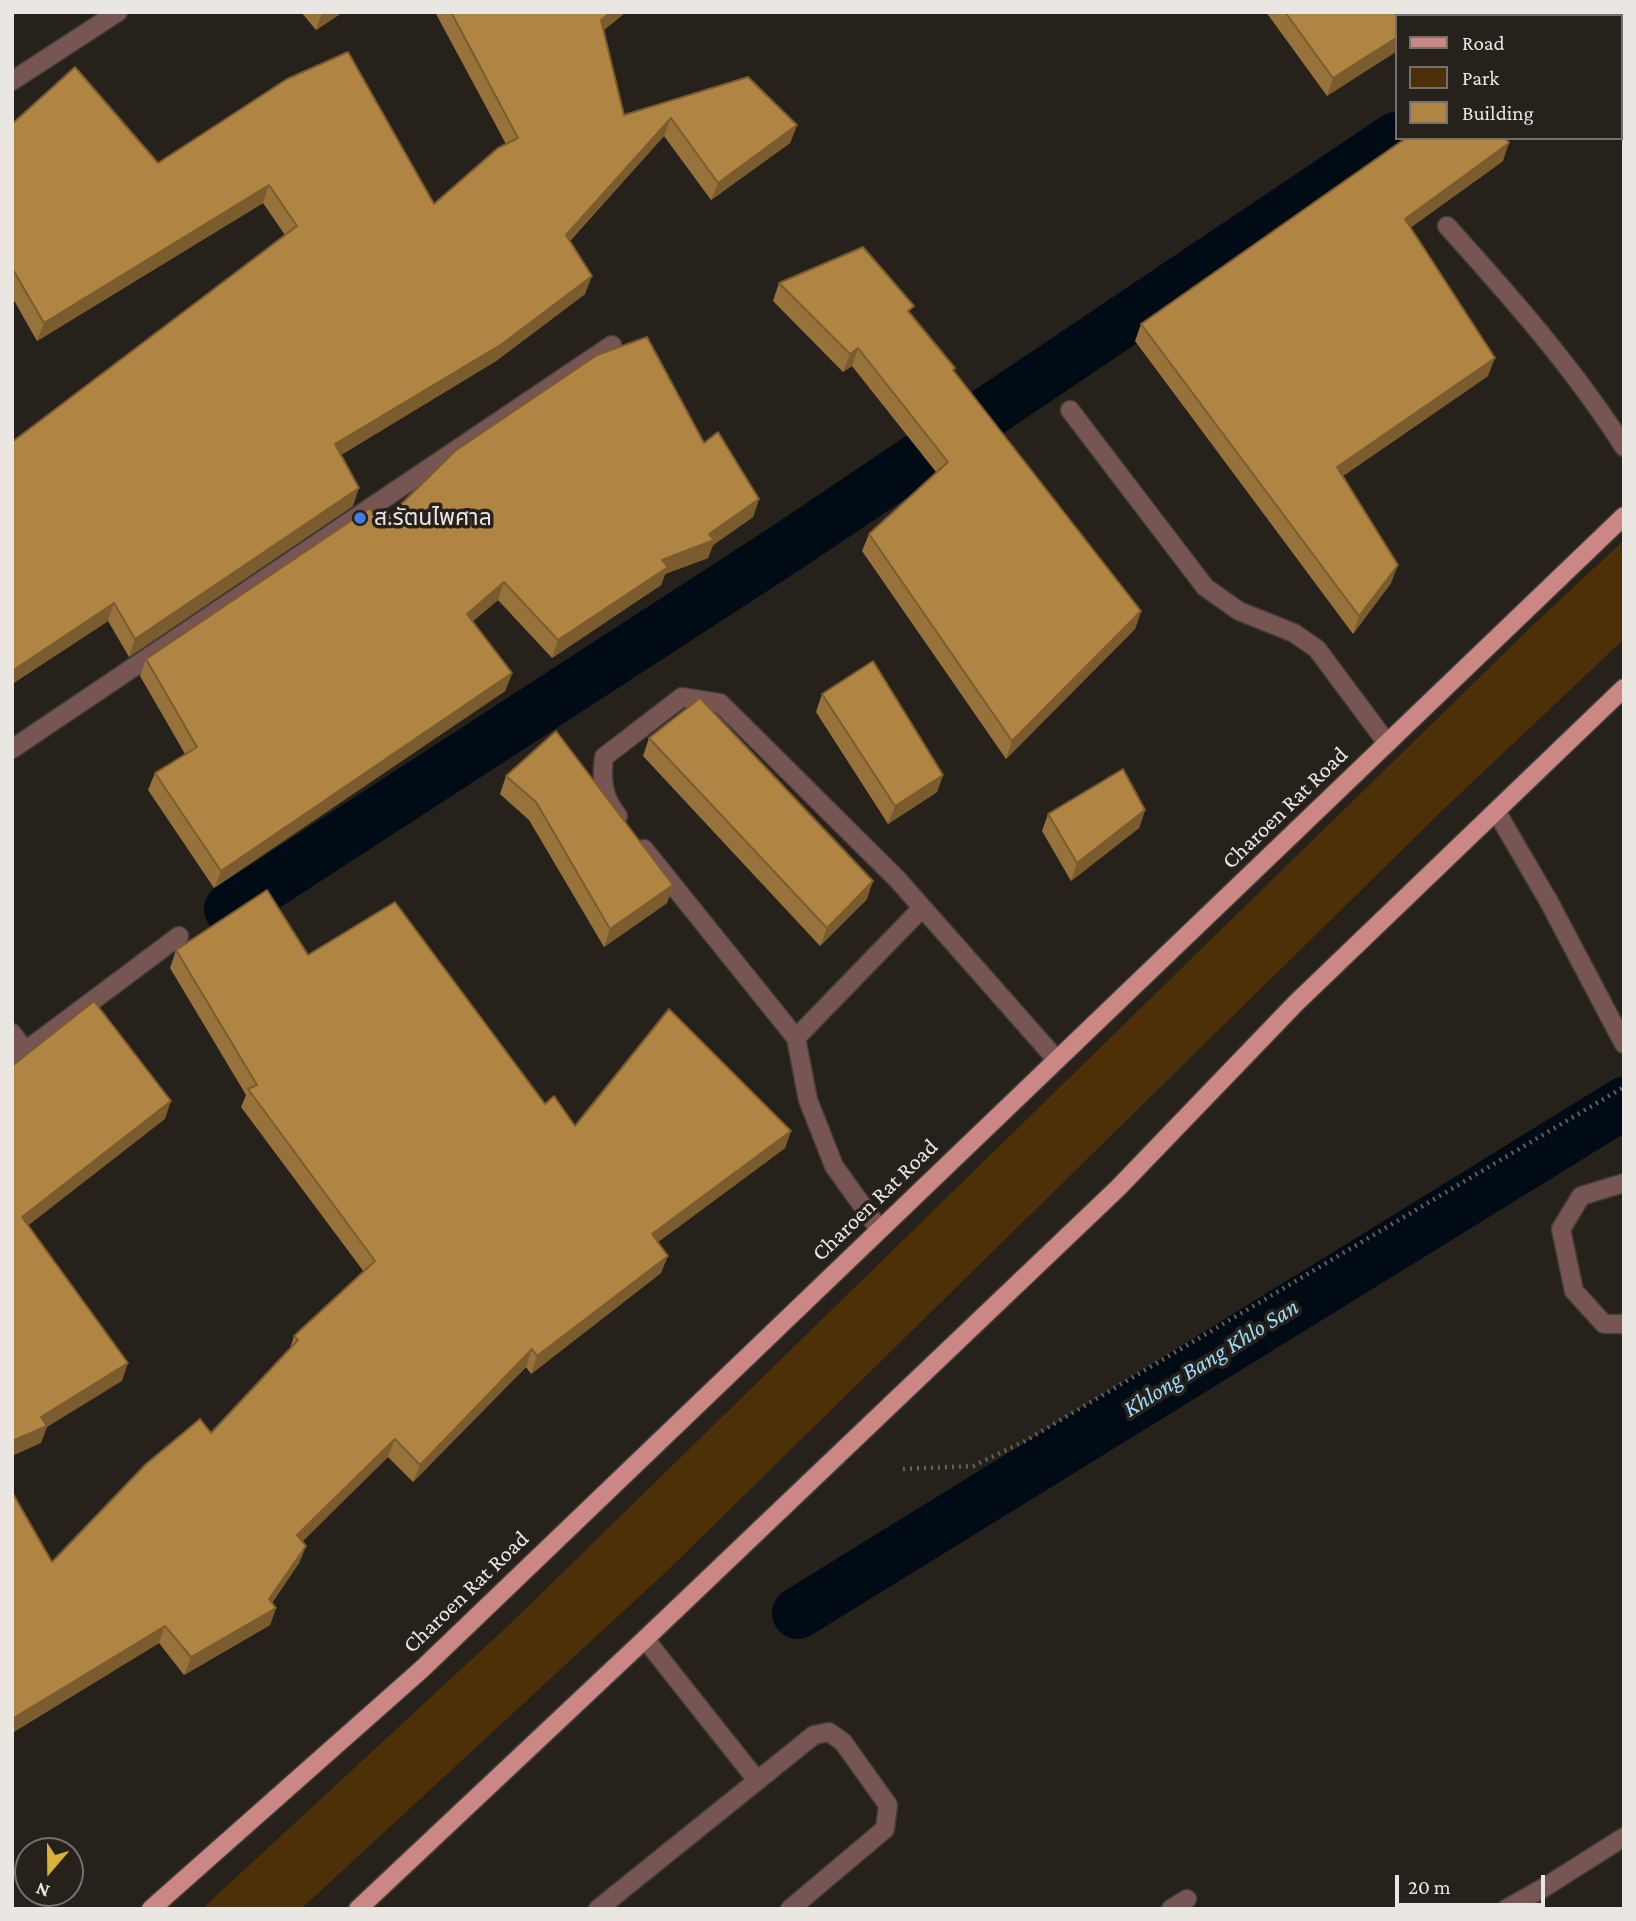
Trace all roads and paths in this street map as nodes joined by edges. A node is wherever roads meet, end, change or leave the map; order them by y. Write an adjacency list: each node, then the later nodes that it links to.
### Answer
1 (118, 12): 2 (street)
2 (12, 80)
3 (1447, 226): 6 (street)
4 (612, 345): 10 (street)
5 (1070, 410): 9 (street)
6 (1624, 447)
7 (1624, 516): 9 (main road, Charoen Rat Road)
8 (1624, 688): 11 (main road)
9 (1387, 743): 18 (main road, Charoen Rat Road)
10 (12, 749)
11 (1496, 811): 16 (street); 24 (main road)
12 (922, 908): 15 (street); 15 (street); 18 (street)
13 (179, 936): 17 (street)
14 (12, 1033): 17 (street)
15 (796, 1038): 21 (street)
16 (1622, 1039)
17 (19, 1057)
18 (1057, 1060): 21 (main road, Charoen Rat Road)
19 (1624, 1087): 23 (path)
20 (1624, 1183): 22 (street)
21 (879, 1229): 29 (main road, Charoen Rat Road)
22 (1624, 1324)
23 (903, 1469)
24 (645, 1639): 25 (street); 30 (main road)
25 (756, 1779): 28 (street); 31 (street)
26 (1624, 1837): 33 (street)
27 (1187, 1899): 32 (street)
28 (603, 1908)
29 (151, 1909)
30 (358, 1909)
31 (790, 1909)
32 (1171, 1909)
33 (1506, 1909)

